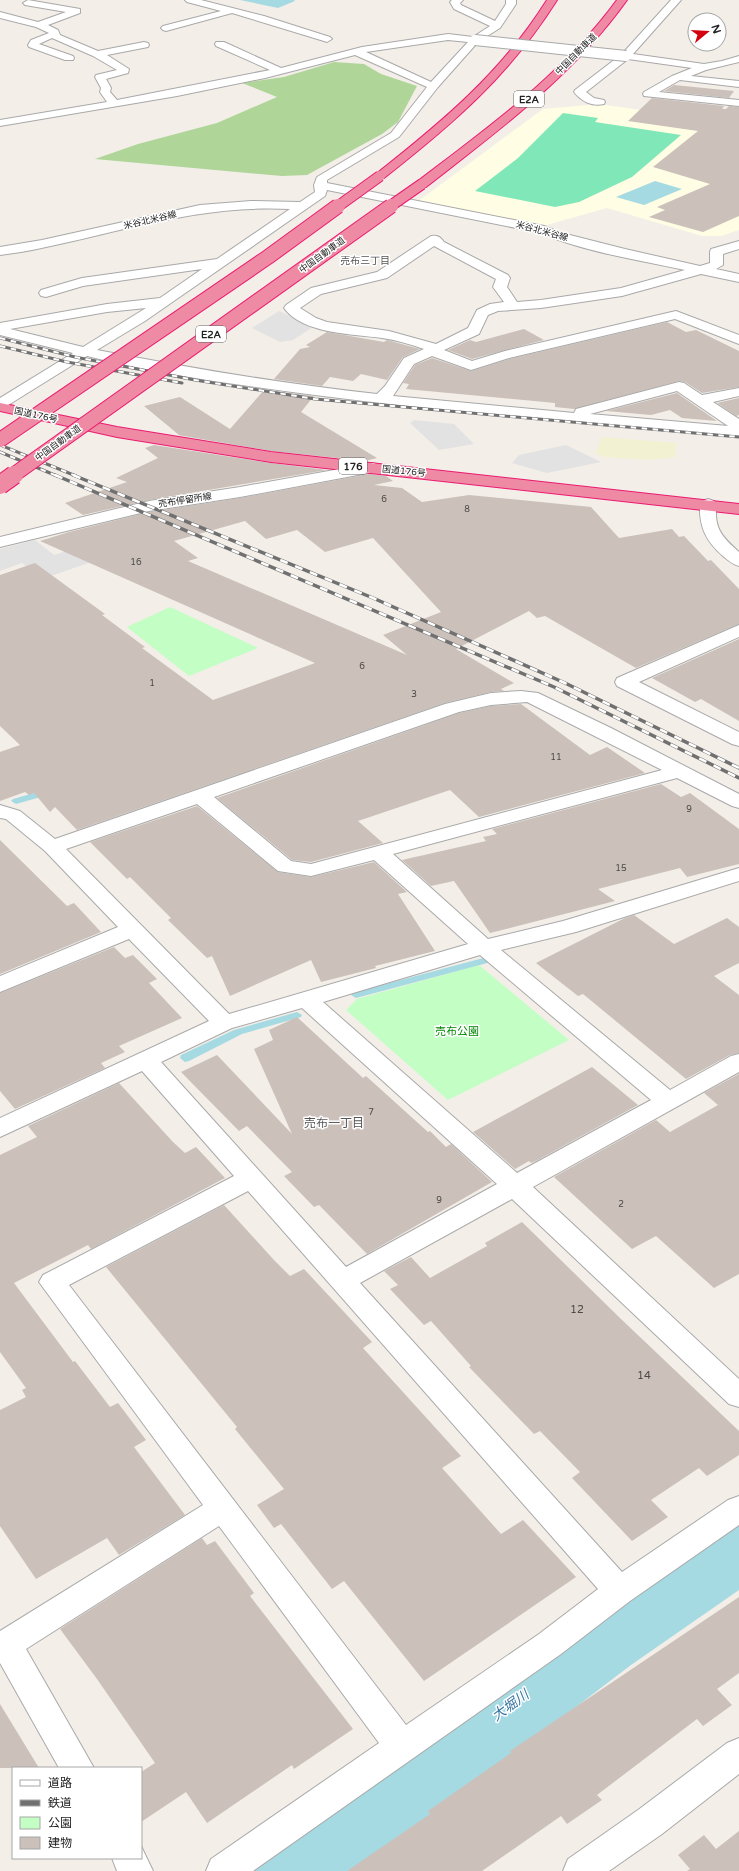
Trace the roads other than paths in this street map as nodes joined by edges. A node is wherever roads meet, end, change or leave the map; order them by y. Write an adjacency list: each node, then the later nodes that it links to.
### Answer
1 (190, 0): 8 (street)
2 (458, 0): 12 (street)
3 (511, 0): 12 (street)
4 (552, 0): 56 (highway, E2A, bridge)
5 (622, 0): 58 (highway, 中国自動車道 / E2A, bridge)
6 (676, 0): 21 (street)
7 (25, 4): 9 (street); 11 (street)
8 (233, 10): 13 (street); 15 (street)
9 (0, 11)
10 (0, 15): 11 (street)
11 (39, 25): 14 (street)
12 (497, 26): 16 (street)
13 (166, 28)
14 (55, 34): 20 (street); 22 (street)
15 (327, 39)
16 (476, 40): 19 (street); 21 (street, bridge); 28 (street)
17 (220, 44): 25 (street)
18 (144, 45): 20 (street)
19 (357, 52): 25 (street); 28 (street)
20 (97, 54): 31 (street)
21 (626, 56): 24 (street); 29 (street)
22 (69, 58)
23 (739, 59): 24 (street)
24 (704, 67): 26 (street)
25 (280, 71): 31 (street)
26 (676, 78): 27 (street); 30 (street)
27 (739, 84)
28 (434, 85): 33 (street)
29 (600, 102)
30 (739, 103)
31 (115, 104): 32 (street)
32 (0, 123)
33 (320, 185): 34 (street); 38 (street, 米谷北米谷線)
34 (301, 206): 36 (street, 米谷北米谷線); 37 (street)
35 (739, 245): 38 (street)
36 (0, 251)
37 (224, 262): 40 (street); 41 (street)
38 (700, 270): 39 (street, 米谷北米谷線); 42 (street)
39 (739, 278)
40 (46, 292)
41 (162, 302): 43 (street); 47 (street)
42 (513, 306): 46 (street); 46 (street)
43 (0, 327)
44 (0, 331): 47 (street)
45 (739, 340): 46 (street)
46 (433, 349): 49 (street)
47 (84, 352): 49 (street); 51 (street)
48 (739, 392): 50 (street)
49 (381, 399): 53 (street)
50 (700, 400): 53 (street); 54 (street)
51 (0, 404)
52 (0, 408): 57 (highway, 国道176号 / 176)
53 (567, 416): 55 (street)
54 (739, 426)
55 (739, 431)
56 (0, 440)
57 (373, 468): 59 (highway, 国道176号 / 176); 61 (street, 売布停留所線)
58 (0, 485)
59 (708, 504): 60 (highway, 国道176号 / 176); 62 (street)
60 (739, 508)
61 (0, 542)
62 (739, 561)
63 (739, 630): 64 (street)
64 (739, 740)
65 (680, 771): 66 (street); 67 (street); 70 (street)
66 (201, 797): 69 (street); 70 (street)
67 (739, 802)
68 (0, 811): 69 (street)
69 (52, 847): 72 (street)
70 (378, 852): 73 (street)
71 (739, 874): 73 (street)
72 (132, 929): 74 (street); 76 (street)
73 (484, 947): 75 (street); 79 (street)
74 (0, 985)
75 (306, 999): 76 (street); 82 (street)
76 (224, 1023): 77 (street)
77 (146, 1061): 80 (street); 81 (street)
78 (739, 1062): 79 (street)
79 (668, 1101): 82 (street)
80 (0, 1128)
81 (252, 1178): 83 (street); 85 (street)
82 (515, 1186): 83 (street); 84 (street)
83 (344, 1280): 87 (street)
84 (739, 1396)
85 (223, 1508): 88 (street); 90 (street)
86 (739, 1509): 87 (street)
87 (619, 1591): 88 (street)
88 (402, 1746): 93 (street)
89 (739, 1754): 94 (street)
90 (76, 1767)
91 (130, 1859): 92 (street)
92 (136, 1871)
93 (223, 1871)
94 (580, 1871)

